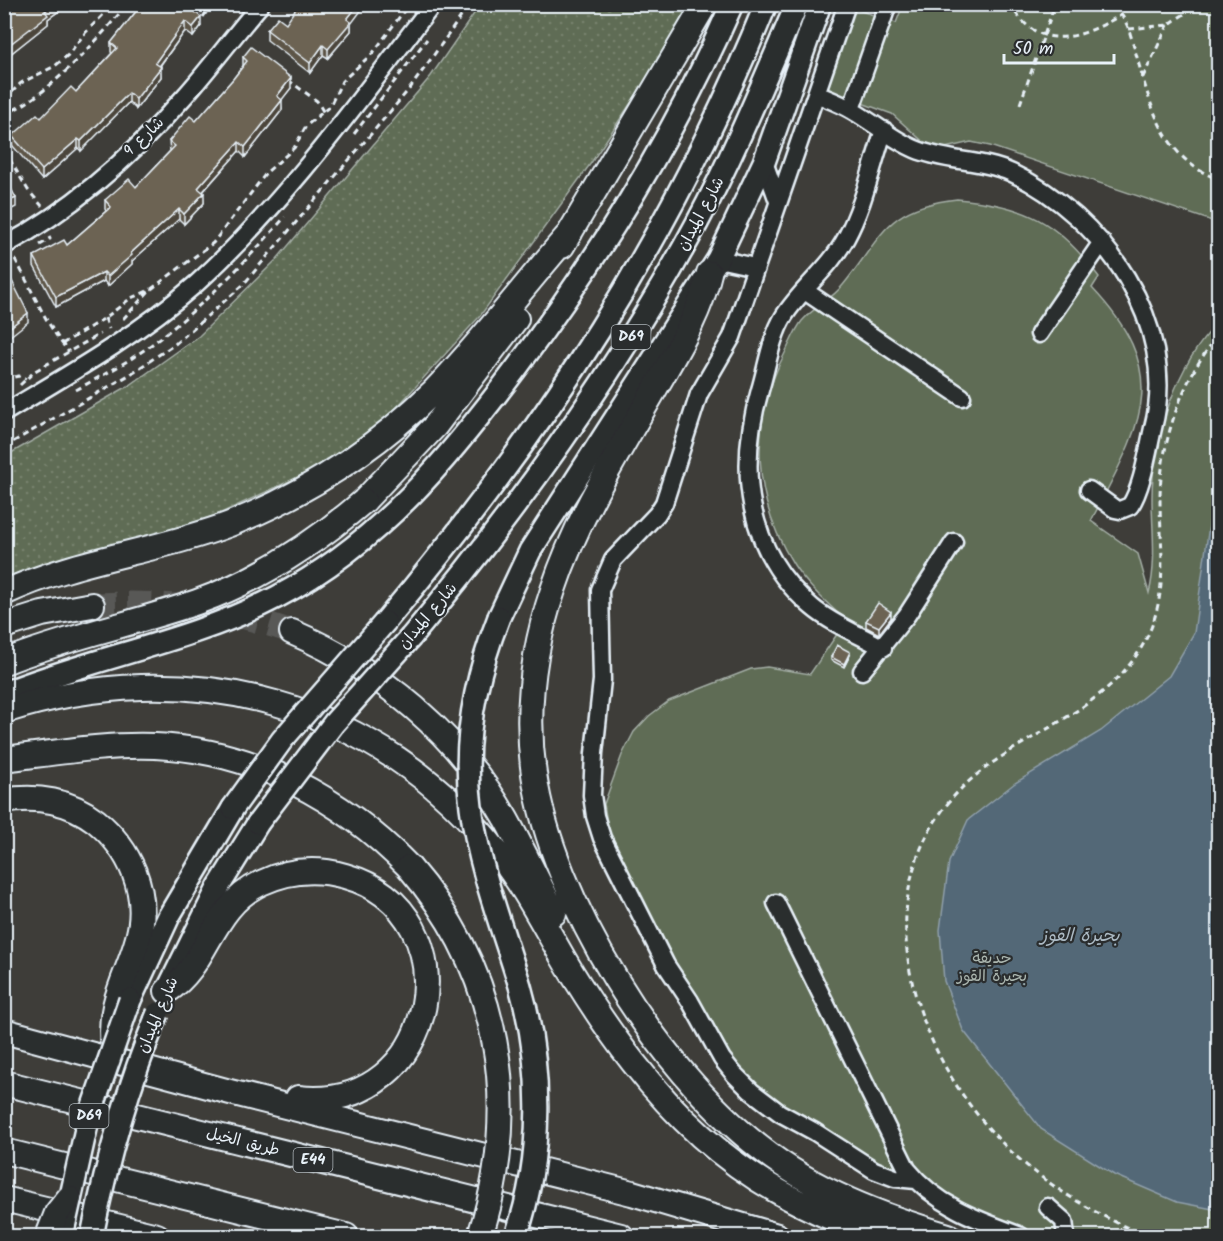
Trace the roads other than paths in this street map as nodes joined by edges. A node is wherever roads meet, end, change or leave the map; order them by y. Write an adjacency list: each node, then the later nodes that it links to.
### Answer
1 (261, 4): 17 (street, شارع 9)
2 (433, 4): 23 (street)
3 (705, 4): 15 (highway)
4 (732, 4): 33 (main road)
5 (766, 4): 39 (main road, شارع الميدان / D69, bridge)
6 (797, 4): 38 (main road, شارع الميدان / D69, bridge)
7 (820, 4): 13 (main road)
8 (847, 4): 10 (street)
9 (888, 4): 11 (street)
10 (816, 94): 11 (street); 14 (street)
11 (851, 109): 12 (street)
12 (884, 130): 16 (street); 20 (street)
13 (764, 162): 14 (street); 18 (main road)
14 (778, 201): 19 (street)
15 (570, 232): 26 (highway); 31 (highway, bridge)
16 (1102, 242): 21 (street); 24 (street)
17 (10, 253)
18 (714, 266): 19 (street); 61 (main road, bridge); 65 (highway)
19 (755, 267): 48 (street)
20 (804, 291): 22 (street); 30 (street)
21 (1039, 334)
22 (962, 397)
23 (4, 413)
24 (1089, 490)
25 (954, 542): 30 (street)
26 (4, 592)
27 (92, 605): 28 (highway)
28 (4, 626)
29 (292, 632): 44 (highway)
30 (883, 648): 32 (street)
31 (4, 662)
32 (862, 671)
33 (4, 693)
34 (4, 711): 44 (highway)
35 (4, 759): 60 (highway, bridge)
36 (4, 801): 39 (highway)
37 (776, 903): 48 (street)
38 (168, 991): 46 (highway); 57 (main road, شارع الميدان / D69, bridge)
39 (124, 997): 43 (highway)
40 (4, 1021): 42 (highway)
41 (4, 1031): 42 (highway)
42 (55, 1044): 46 (highway)
43 (113, 1045): 50 (main road, شارع الميدان / D69, bridge)
44 (621, 1047): 64 (highway)
45 (4, 1083): 62 (highway, طريق الخيل / E44)
46 (230, 1092): 63 (highway)
47 (4, 1151): 59 (highway)
48 (916, 1179): 66 (street)
49 (4, 1198): 52 (highway)
50 (69, 1198): 55 (highway, bridge); 56 (main road, شارع الميدان / D69, bridge)
51 (4, 1206): 52 (highway)
52 (38, 1207): 54 (highway)
53 (1048, 1207): 67 (street)
54 (133, 1233): 58 (highway)
55 (48, 1236)
56 (62, 1236)
57 (92, 1236)
58 (157, 1236)
59 (346, 1236)
60 (480, 1236)
61 (516, 1236)
62 (621, 1236)
63 (777, 1236)
64 (882, 1236)
65 (948, 1236)
66 (1021, 1236)
67 (1066, 1236)

